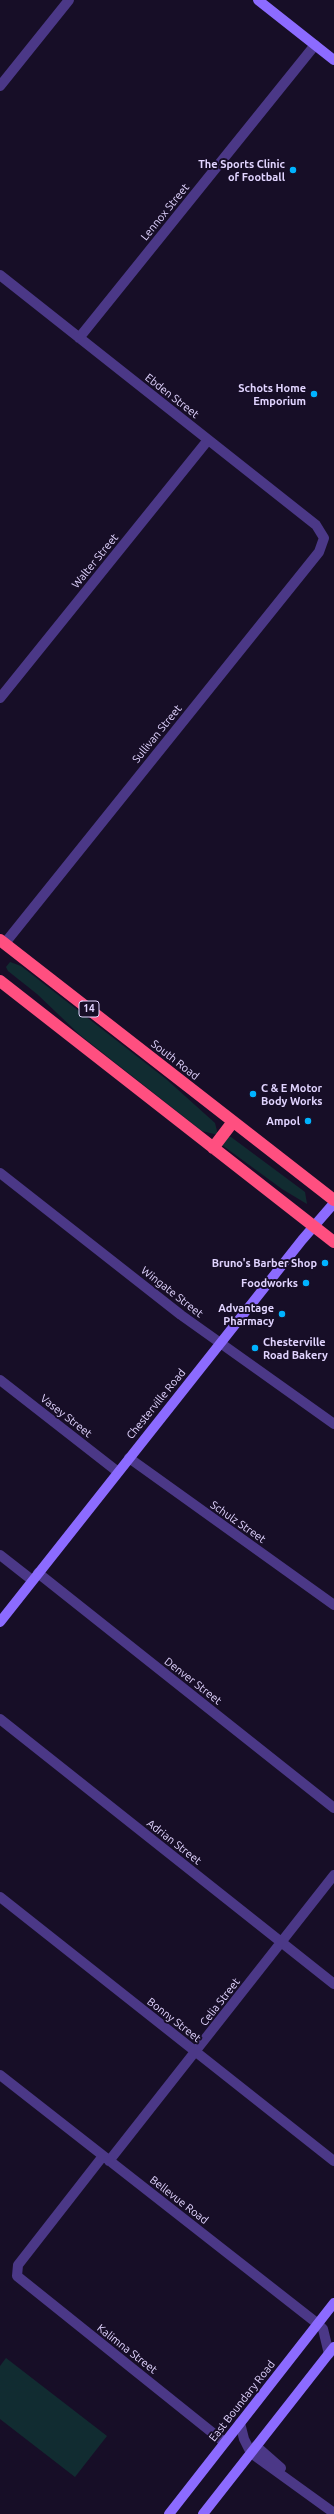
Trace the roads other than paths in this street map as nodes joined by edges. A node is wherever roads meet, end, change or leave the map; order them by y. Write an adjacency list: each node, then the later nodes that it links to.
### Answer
1 (69, 0): 5 (street)
2 (258, 0): 3 (street)
3 (315, 45): 4 (street); 7 (street, Lennox Street)
4 (334, 60)
5 (2, 80)
6 (0, 275): 7 (street, Ebden Street)
7 (79, 338): 8 (street, Ebden Street)
8 (208, 440): 9 (street, Ebden Street); 10 (street, Walter Street)
9 (324, 538): 11 (street, Sullivan Street)
10 (0, 698)
11 (2, 944): 13 (highway, South Road / 14)
12 (0, 982): 14 (highway)
13 (232, 1123): 14 (highway); 16 (highway, South Road / 14)
14 (213, 1148): 17 (highway)
15 (0, 1173): 19 (street, Wingate Street)
16 (334, 1202): 17 (street, Chesterville Road)
17 (313, 1226): 18 (highway); 19 (street, Chesterville Road)
18 (334, 1242)
19 (220, 1343): 21 (street, Wingate Street); 22 (street, Chesterville Road)
20 (0, 1380): 23 (street, Vasey Street)
21 (334, 1424)
22 (129, 1458): 23 (street, Chesterville Road); 26 (street, Schulz Street)
23 (118, 1472): 25 (street, Chesterville Road)
24 (0, 1555): 25 (street, Denver Street)
25 (35, 1577): 27 (street, Chesterville Road); 29 (street, Denver Street)
26 (334, 1605)
27 (0, 1622)
28 (0, 1719): 32 (street, Adrian Street)
29 (334, 1808)
30 (334, 1875): 32 (street, Celia Street)
31 (0, 1897): 34 (street, Bonny Street)
32 (282, 1942): 33 (street, Adrian Street); 34 (street, Celia Street)
33 (334, 1984)
34 (196, 2052): 36 (street, Celia Street); 37 (street, Bonny Street)
35 (0, 2075): 36 (street, Bellevue Road)
36 (106, 2158): 38 (street, Celia Street); 40 (street, Bellevue Road)
37 (334, 2161)
38 (16, 2273): 43 (street, Kalimna Street)
39 (334, 2303): 40 (street, East Boundary Road)
40 (318, 2324): 41 (street, Bellevue Road); 42 (street, East Boundary Road)
41 (331, 2350): 44 (street)
42 (240, 2423): 43 (street, East Boundary Road); 44 (street)
43 (224, 2442): 46 (street, East Boundary Road)
44 (254, 2450): 45 (street); 47 (street)
45 (334, 2513)
46 (169, 2514)
47 (203, 2514)

